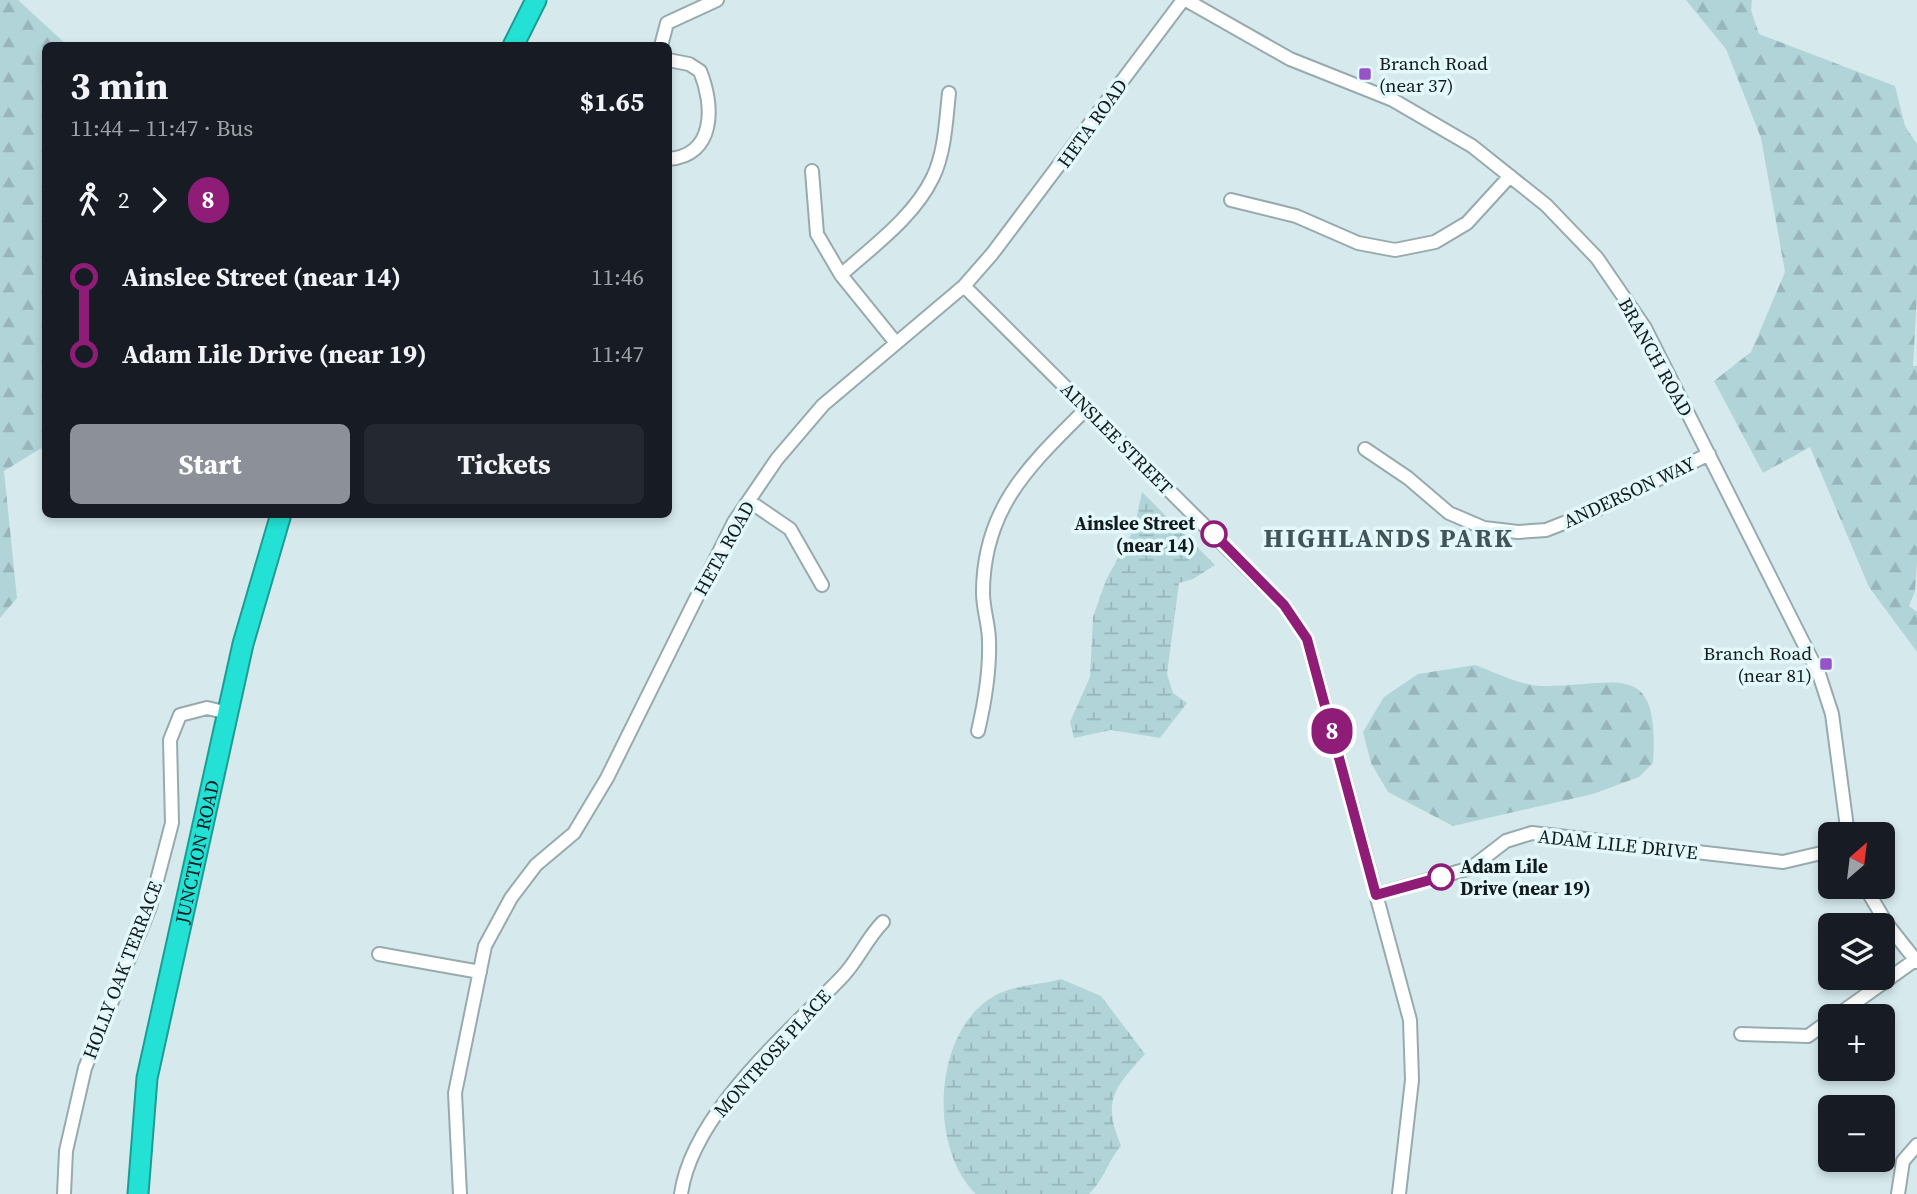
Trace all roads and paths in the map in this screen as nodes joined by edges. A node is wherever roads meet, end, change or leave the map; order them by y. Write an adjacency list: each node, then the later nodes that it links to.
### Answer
1 (536, 0): 4 (highway)
2 (717, 0): 5 (street)
3 (1184, 0): 10 (street, BRANCH ROAD); 13 (street, HETA ROAD)
4 (515, 42)
5 (662, 42)
6 (672, 61): 8 (street)
7 (948, 93): 12 (street)
8 (672, 159)
9 (812, 171): 12 (street)
10 (1510, 176): 11 (street); 17 (street, BRANCH ROAD)
11 (1231, 200)
12 (841, 275): 14 (street)
13 (964, 286): 14 (street, HETA ROAD); 15 (street, AINSLEE STREET)
14 (896, 343): 18 (street, HETA ROAD)
15 (1087, 408): 22 (street); 25 (street, AINSLEE STREET)
16 (1365, 449): 17 (street, ANDERSON WAY)
17 (1709, 454): 23 (street, BRANCH ROAD)
18 (749, 500): 20 (street); 30 (street, HETA ROAD)
19 (280, 518): 21 (highway, JUNCTION ROAD)
20 (822, 585)
21 (229, 713): 35 (street, HOLLY OAK TERRACE); 36 (highway, JUNCTION ROAD)
22 (978, 731)
23 (1846, 822)
24 (1818, 854): 25 (street, ADAM LILE DRIVE)
25 (1376, 895): 39 (street, AINSLEE STREET)
26 (1873, 900): 29 (street)
27 (883, 922): 38 (street, MONTROSE PLACE)
28 (379, 954): 30 (street)
29 (1916, 961): 31 (street)
30 (480, 972): 37 (street, HETA ROAD)
31 (1854, 1004)
32 (1818, 1029): 33 (street)
33 (1741, 1034)
34 (1917, 1145): 40 (street)
35 (64, 1194)
36 (138, 1194)
37 (460, 1194)
38 (681, 1194)
39 (1399, 1194)
40 (1898, 1194)

